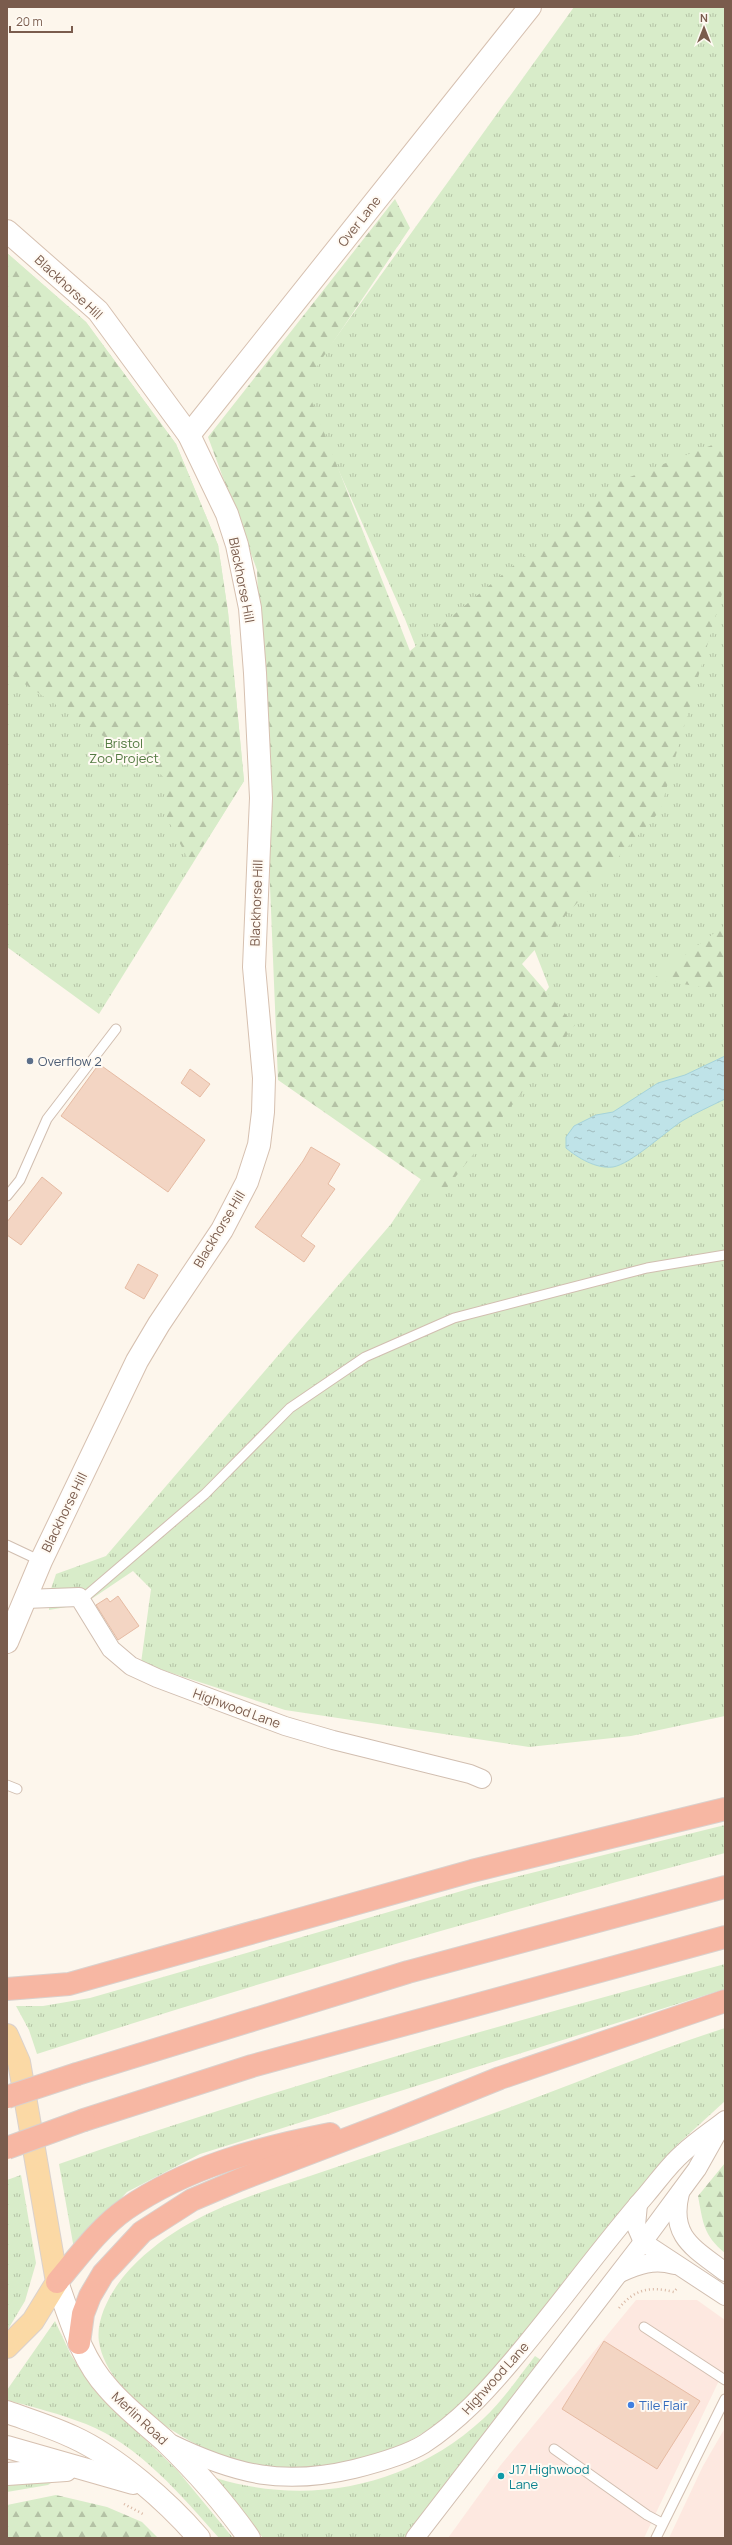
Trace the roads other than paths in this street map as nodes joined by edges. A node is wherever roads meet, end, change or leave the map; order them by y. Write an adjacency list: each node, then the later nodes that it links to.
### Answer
1 (530, 7): 3 (main road, Over Lane)
2 (7, 231): 3 (main road, Blackhorse Hill)
3 (189, 435): 8 (main road, Blackhorse Hill)
4 (116, 1029): 5 (lane)
5 (7, 1196)
6 (725, 1255): 9 (lane)
7 (7, 1545): 8 (lane)
8 (41, 1561): 10 (main road, Blackhorse Hill)
9 (79, 1597): 10 (street); 12 (street, Highwood Lane)
10 (25, 1599): 11 (main road, Blackhorse Hill)
11 (7, 1642)
12 (482, 1779)
13 (7, 1785): 14 (lane)
14 (17, 1789)
15 (725, 1808): 18 (highway)
16 (725, 1887): 21 (highway, bridge)
17 (725, 1938): 24 (highway, bridge)
18 (7, 1989)
19 (725, 2001): 23 (highway)
20 (7, 2035): 31 (main road)
21 (7, 2097)
22 (724, 2120): 25 (street, Highwood Lane); 26 (street, Highwood Lane)
23 (391, 2122): 31 (highway); 35 (highway)
24 (7, 2148)
25 (680, 2192): 27 (street, Highwood Lane); 29 (street)
26 (638, 2204): 27 (street); 41 (street, Highwood Lane)
27 (644, 2242): 28 (street); 30 (street, Highwood Lane)
28 (677, 2266): 30 (street); 32 (street)
29 (725, 2272)
30 (620, 2273): 50 (street, Highwood Lane)
31 (57, 2282): 33 (main road); 35 (main road, Merlin Road)
32 (725, 2296)
33 (33, 2321): 36 (main road); 37 (main road)
34 (644, 2327): 38 (lane)
35 (79, 2344): 41 (main road, Merlin Road)
36 (7, 2348)
37 (7, 2360)
38 (725, 2380)
39 (725, 2399): 47 (lane)
40 (7, 2412): 46 (main road)
41 (165, 2441): 49 (main road, Merlin Road)
42 (7, 2446): 44 (main road)
43 (554, 2449): 47 (lane)
44 (85, 2469): 45 (main road); 46 (main road)
45 (7, 2474)
46 (145, 2486): 48 (main road)
47 (662, 2523): 51 (lane)
48 (199, 2538)
49 (249, 2538)
50 (415, 2538)
51 (656, 2538)

